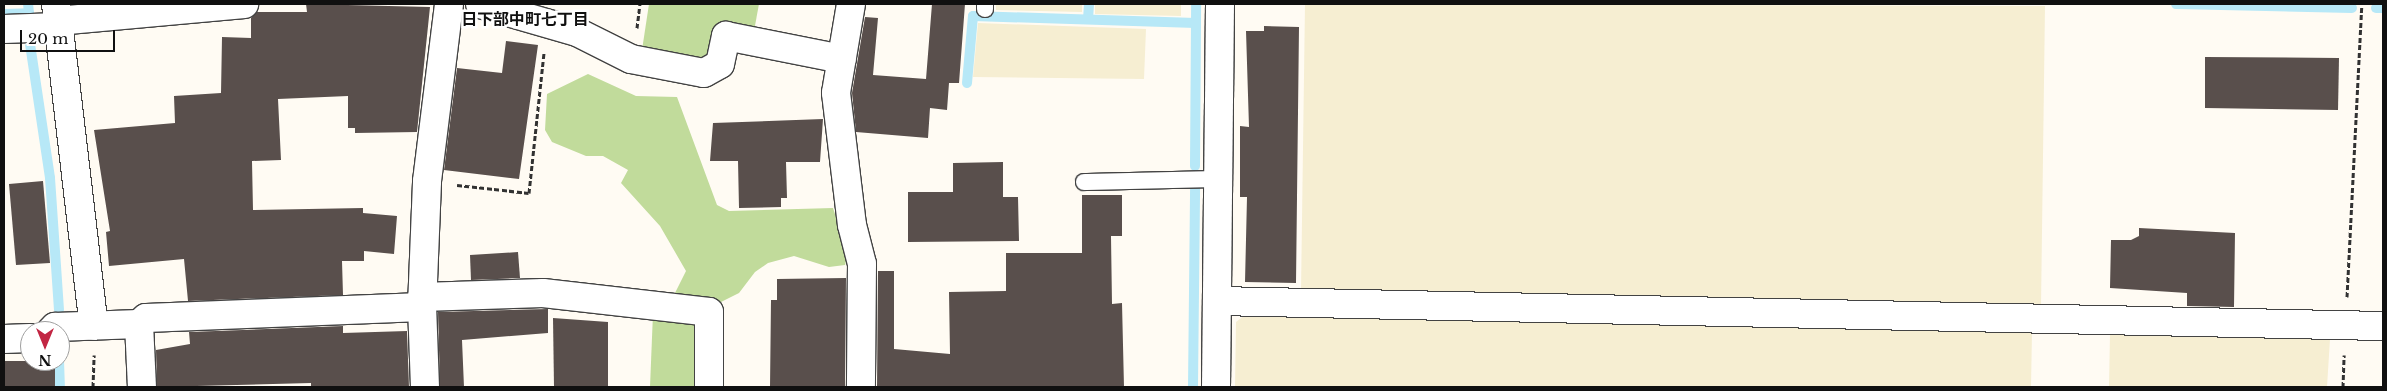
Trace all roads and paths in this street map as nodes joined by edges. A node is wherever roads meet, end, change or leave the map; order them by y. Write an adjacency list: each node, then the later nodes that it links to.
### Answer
1 (244, 4): 7 (street)
2 (449, 4): 12 (street)
3 (480, 4): 8 (street)
4 (851, 4): 10 (street)
5 (1220, 4): 11 (street)
6 (2362, 4): 17 (path)
7 (57, 17): 9 (street); 18 (street)
8 (547, 24): 10 (street); 12 (path)
9 (4, 29)
10 (842, 59): 26 (street)
11 (1218, 179): 13 (lane); 14 (street)
12 (427, 181): 15 (street)
13 (1084, 182)
14 (1217, 301): 17 (street); 27 (street)
15 (422, 302): 16 (street); 24 (street); 25 (street)
16 (139, 324): 18 (street); 23 (street)
17 (2345, 325): 19 (street); 28 (path)
18 (94, 326): 20 (street)
19 (2383, 326)
20 (70, 329)
21 (20, 338): 22 (street)
22 (4, 339)
23 (142, 387)
24 (424, 387)
25 (709, 387)
26 (861, 387)
27 (1216, 387)
28 (2342, 387)

